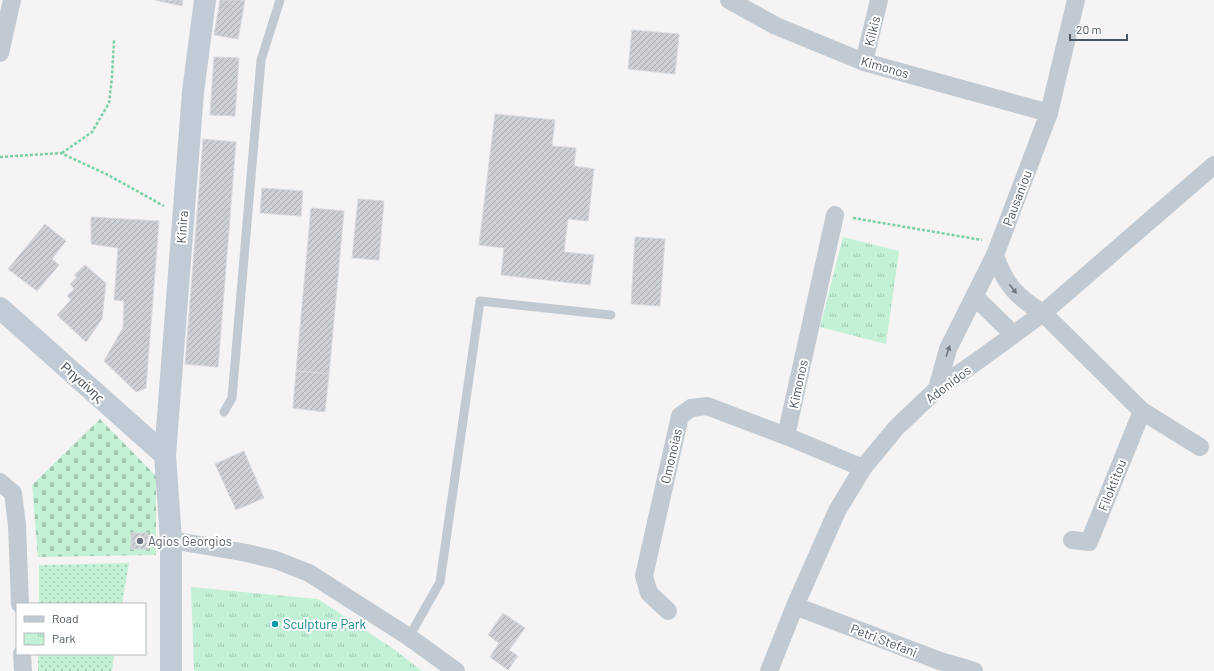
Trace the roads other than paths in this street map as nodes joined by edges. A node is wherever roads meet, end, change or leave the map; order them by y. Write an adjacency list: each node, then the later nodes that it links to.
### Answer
1 (12, 0): 7 (street)
2 (205, 0): 23 (main road, Kinira)
3 (280, 0): 20 (lane)
4 (729, 0): 8 (street, Kimonos)
5 (879, 0): 8 (street, Kilkis)
6 (1076, 0): 9 (street, Pausaniou)
7 (0, 53)
8 (864, 62): 9 (street, Kimonos)
9 (1050, 113): 12 (street, Pausaniou)
10 (1214, 165): 15 (street, Adonidos)
11 (835, 215): 21 (street, Kimonos)
12 (998, 249): 13 (street, Pausaniou); 15 (street, one-way to 15)
13 (975, 296): 17 (street); 18 (street, Pausaniou, one-way to 13)
14 (0, 308): 23 (main road, Ρηγαίνης)
15 (1043, 313): 17 (street, Adonidos); 19 (street)
16 (611, 315): 31 (lane)
17 (1013, 334): 18 (street, Adonidos)
18 (937, 389): 24 (street, Adonidos)
19 (1142, 411): 22 (street); 27 (street, Filoktitou)
20 (224, 412)
21 (786, 436): 24 (street, Omonoias); 30 (street, Omonoias)
22 (1200, 447)
23 (165, 455): 26 (main road, Kinira)
24 (863, 468): 29 (street, Adonidos)
25 (0, 482): 28 (street)
26 (171, 540): 31 (street); 35 (main road, Kinira)
27 (1072, 540)
28 (20, 603)
29 (795, 606): 33 (street, Petri Stefani); 37 (street, Adonidos)
30 (668, 611)
31 (409, 637): 36 (street)
32 (22, 655): 34 (street)
33 (939, 666): 38 (street, Petri Stefani)
34 (22, 671)
35 (171, 671)
36 (456, 671)
37 (769, 671)
38 (974, 671)

